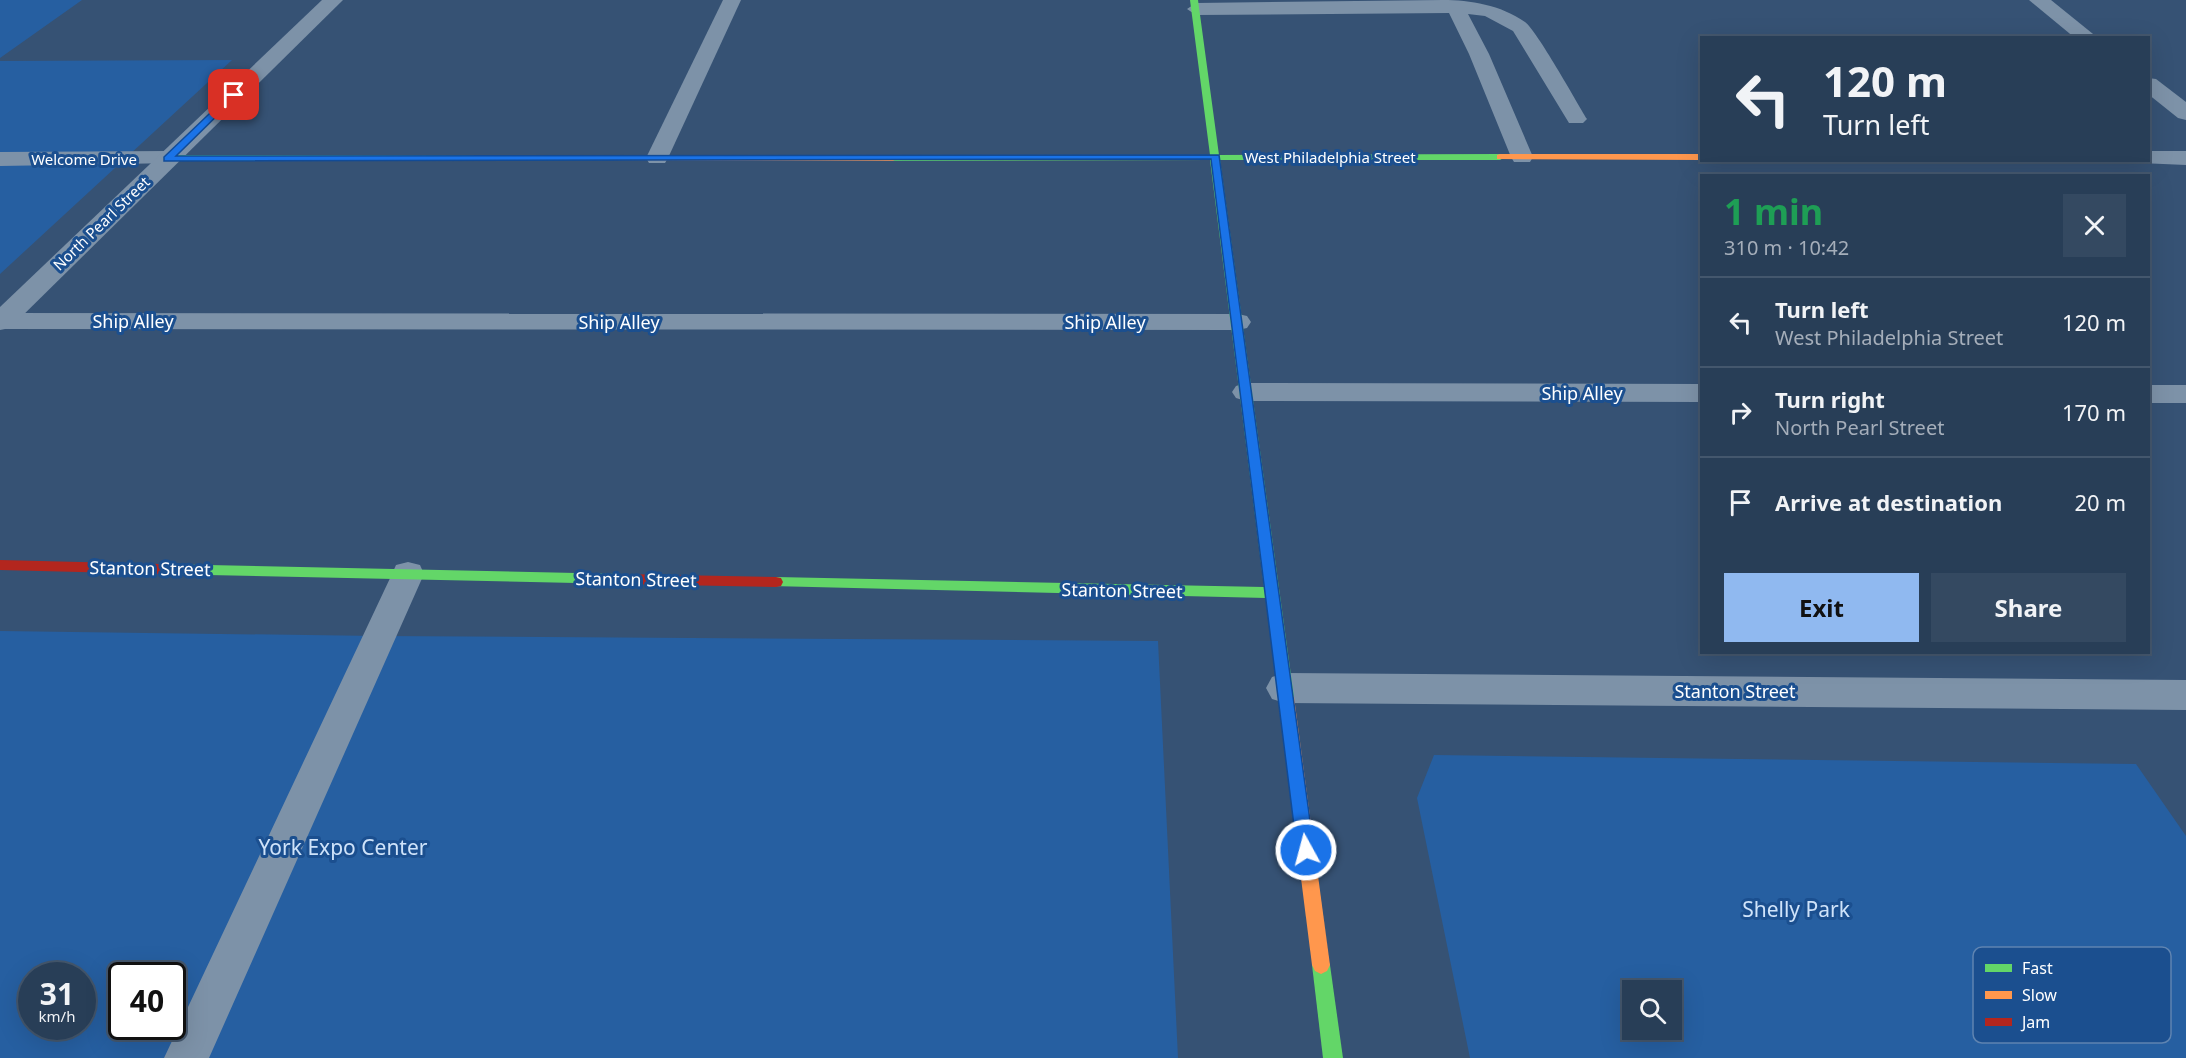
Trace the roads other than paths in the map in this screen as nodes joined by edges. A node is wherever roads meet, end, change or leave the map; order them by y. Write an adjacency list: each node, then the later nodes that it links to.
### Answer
1 (333, 0): 17 (street, North Pearl Street)
2 (732, 0): 13 (lane)
3 (2039, 0): 6 (street)
4 (1454, 4): 5 (lane); 9 (lane); 11 (lane)
5 (1195, 5): 10 (street)
6 (2085, 36)
7 (2150, 86): 8 (street)
8 (2186, 113)
9 (1576, 119)
10 (1216, 157): 11 (street, West Philadelphia Street); 13 (street, West Philadelphia Street); 19 (street)
11 (1522, 157): 12 (street, West Philadelphia Street)
12 (1700, 157)
13 (657, 158): 17 (street, West Philadelphia Street)
14 (2150, 158): 15 (street)
15 (2186, 158)
16 (0, 159): 17 (lane, Welcome Drive)
17 (168, 159): 18 (street, North Pearl Street)
18 (1, 322): 19 (lane, Ship Alley)
19 (1238, 322): 20 (street)
20 (1246, 392): 21 (lane, Ship Alley); 26 (street)
21 (1700, 393)
22 (2150, 394): 23 (lane)
23 (2186, 394)
24 (0, 565): 25 (street, Stanton Street)
25 (408, 574): 26 (street, Stanton Street); 29 (lane)
26 (1273, 593): 27 (street)
27 (1285, 688): 28 (street, Stanton Street); 30 (street)
28 (2186, 695)
29 (186, 1058)
30 (1333, 1058)

